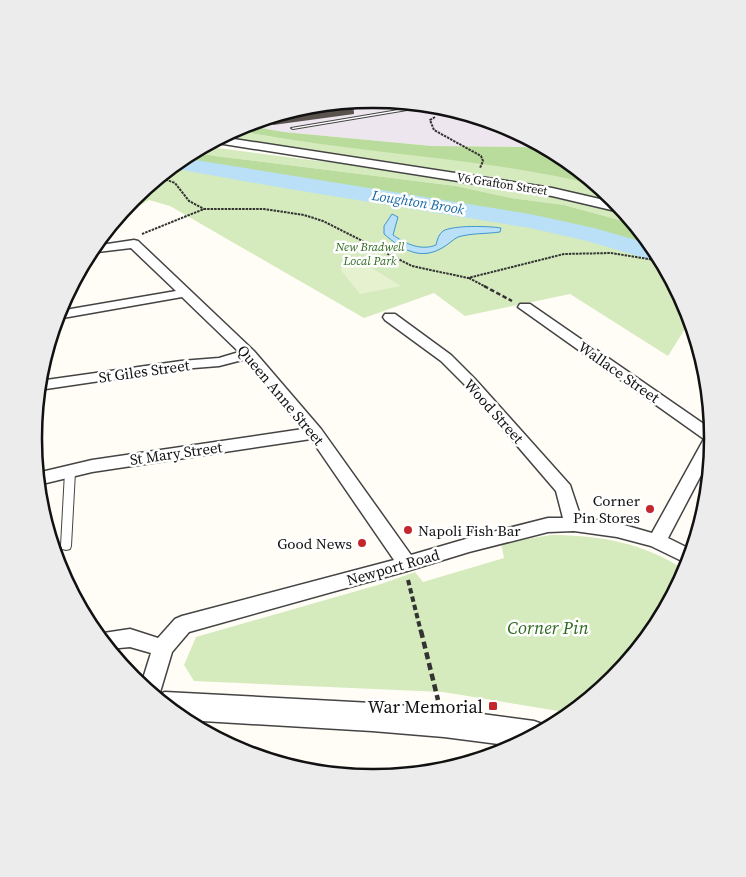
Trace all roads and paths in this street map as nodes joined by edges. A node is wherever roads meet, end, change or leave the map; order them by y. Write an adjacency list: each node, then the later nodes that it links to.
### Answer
1 (401, 110): 3 (lane)
2 (439, 114): 7 (path)
3 (293, 128)
4 (227, 142): 6 (street, V6 Grafton Street)
5 (216, 148): 6 (street, V6 Grafton Street)
6 (382, 167): 9 (street, V6 Grafton Street)
7 (476, 171)
8 (167, 180): 10 (path)
9 (607, 205)
10 (204, 209): 11 (path); 14 (path)
11 (134, 244): 12 (street); 15 (street, Queen Anne Street)
12 (103, 248)
13 (651, 259): 14 (path)
14 (468, 278): 16 (path)
15 (186, 293): 17 (street); 19 (street, Queen Anne Street)
16 (525, 307): 21 (street, Wallace Street)
17 (67, 313)
18 (390, 317): 26 (street, Wood Street)
19 (249, 354): 20 (street, St Giles Street); 22 (street, Queen Anne Street)
20 (47, 385)
21 (704, 430)
22 (315, 434): 24 (street, St Mary Street); 30 (street, Queen Anne Street)
23 (703, 456): 27 (street)
24 (70, 472): 25 (street, St Mary Street); 28 (lane)
25 (45, 478)
26 (574, 524): 27 (street, Newport Road); 30 (street, Newport Road)
27 (657, 541): 29 (street, Newport Road)
28 (66, 546)
29 (683, 553)
30 (406, 565): 32 (street, Newport Road); 35 (path)
31 (111, 640): 32 (street)
32 (162, 648): 33 (street, Newport Road)
33 (152, 684)
34 (180, 706): 35 (street)
35 (444, 724): 36 (street)
36 (522, 734)

